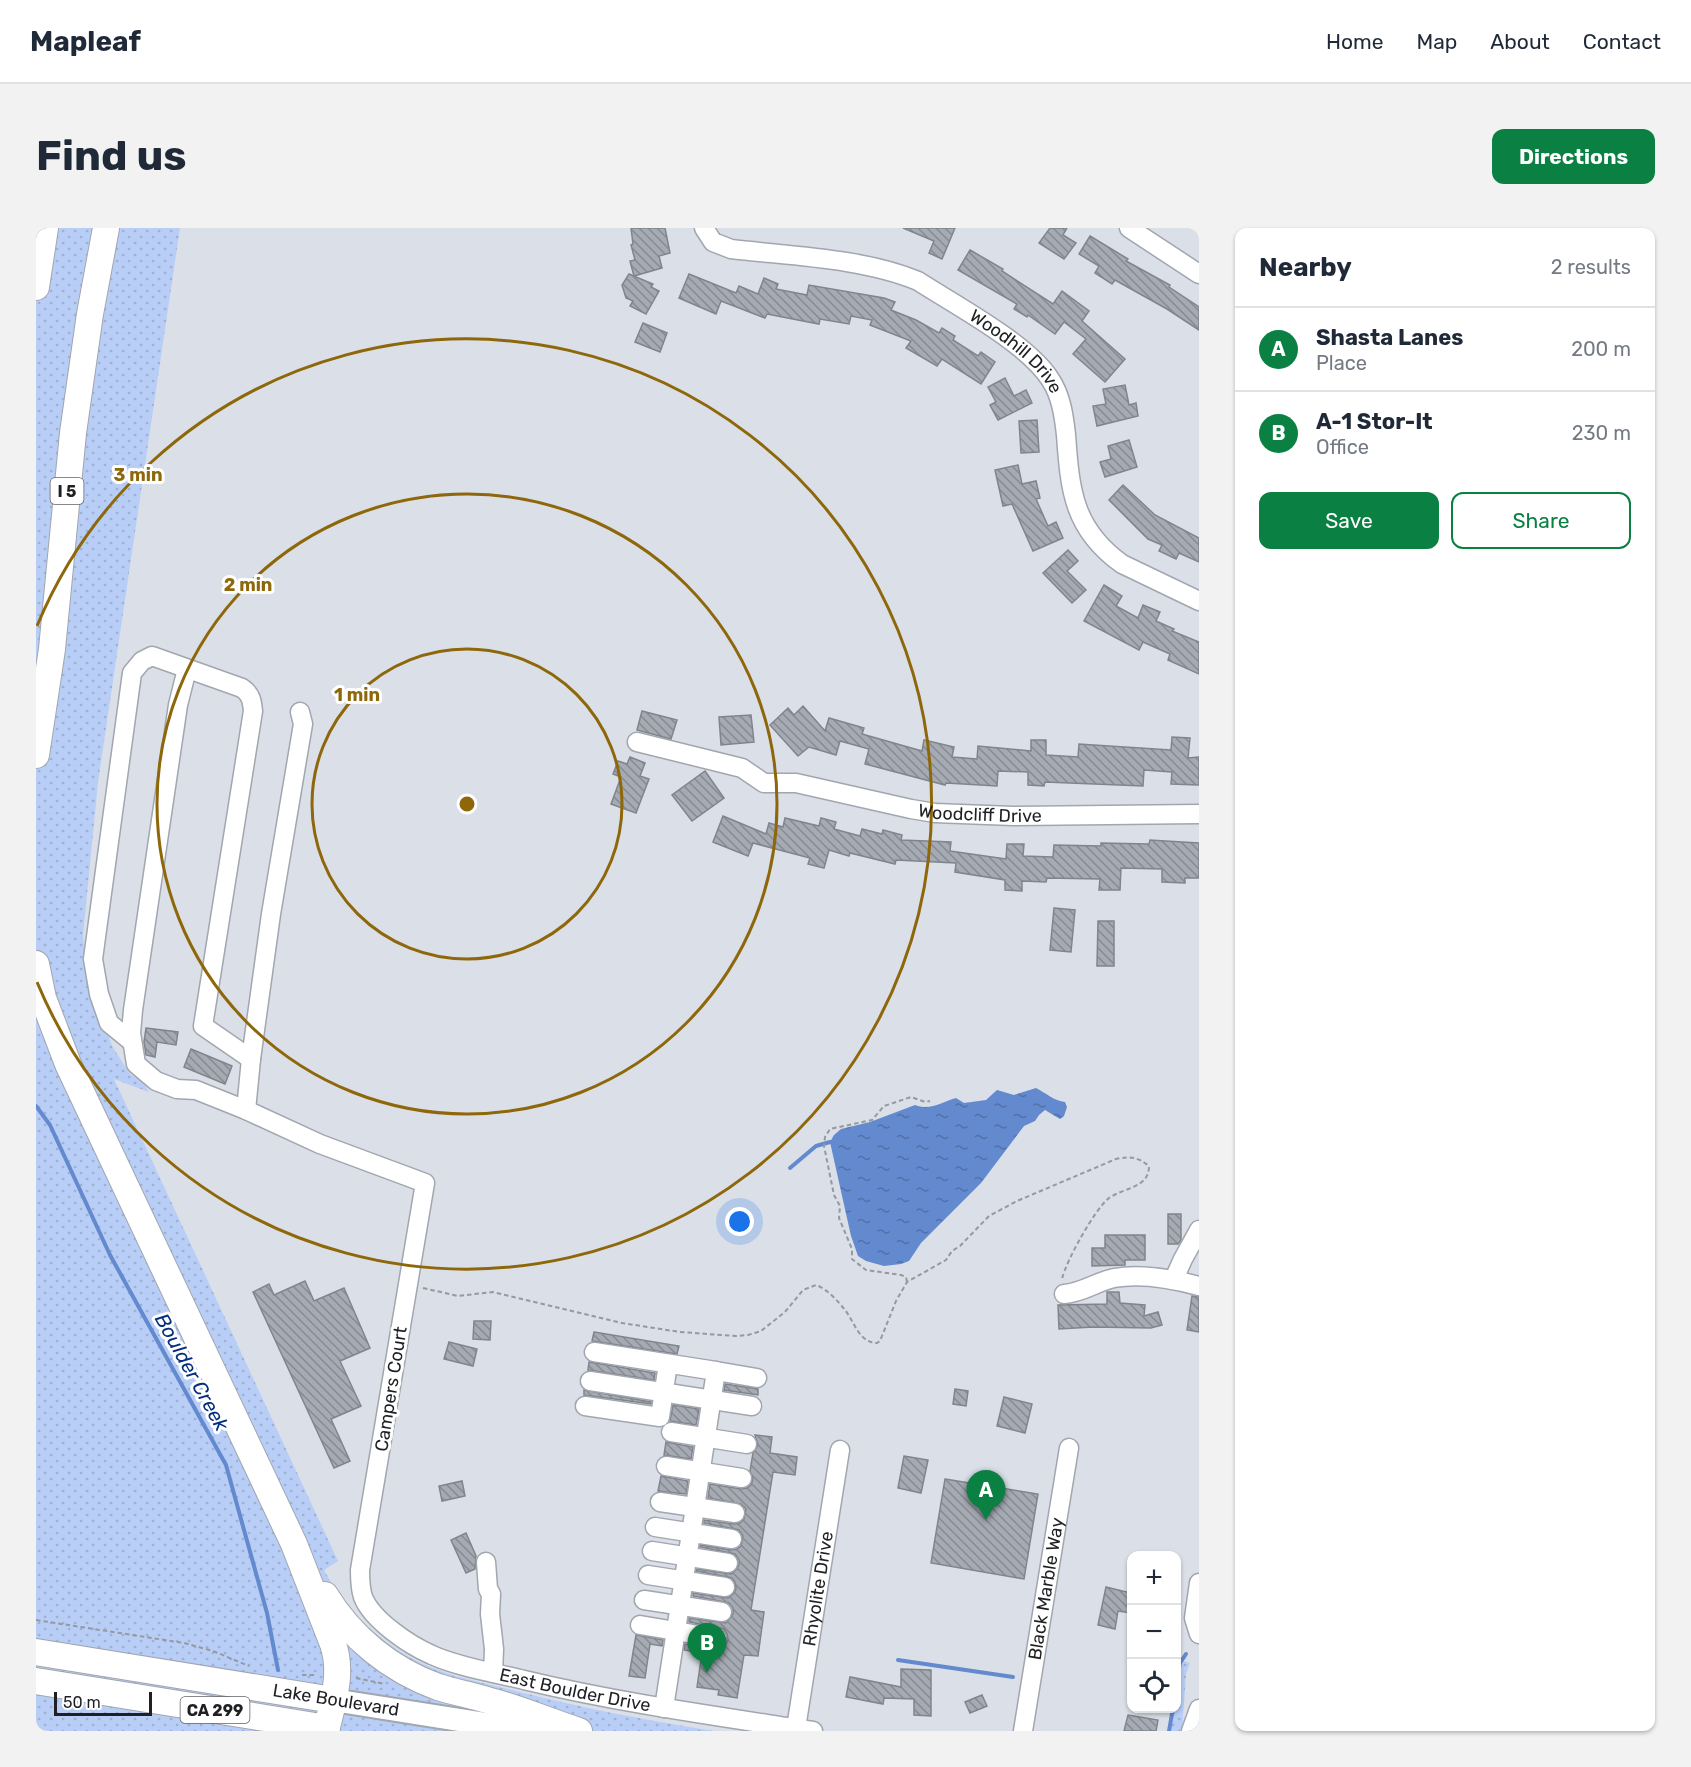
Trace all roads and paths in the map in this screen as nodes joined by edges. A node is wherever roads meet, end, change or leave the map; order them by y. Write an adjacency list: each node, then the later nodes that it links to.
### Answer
1 (45, 228): 6 (highway)
2 (106, 228): 11 (highway, I 5)
3 (1129, 228): 5 (street)
4 (707, 234): 7 (street, Woodhill Drive)
5 (1199, 274)
6 (36, 287)
7 (1199, 601)
8 (187, 669): 14 (street); 14 (street); 15 (street)
9 (300, 712): 15 (street)
10 (637, 742): 12 (street, Woodcliff Drive)
11 (36, 756)
12 (1199, 814)
13 (36, 964): 47 (highway)
14 (131, 1041): 17 (street)
15 (250, 1059): 17 (street)
16 (930, 1101): 20 (path)
17 (246, 1110): 21 (street, Campers Court)
18 (1199, 1230): 19 (street)
19 (1174, 1279): 22 (street); 23 (street)
20 (907, 1282): 21 (path); 23 (path)
21 (408, 1285): 56 (street, Campers Court)
22 (1199, 1286)
23 (1064, 1294)
24 (594, 1352): 25 (street)
25 (668, 1364): 26 (street); 29 (street)
26 (716, 1371): 27 (street); 30 (street)
27 (757, 1377)
28 (590, 1381): 29 (street)
29 (663, 1393): 30 (street); 31 (street)
30 (711, 1400): 32 (street); 34 (street)
31 (585, 1406)
32 (752, 1406)
33 (670, 1432): 34 (street)
34 (706, 1437): 35 (street); 39 (street)
35 (747, 1444)
36 (1069, 1448): 78 (street, Black Marble Way)
37 (840, 1450): 75 (street, Rhyolite Drive)
38 (666, 1466): 39 (street)
39 (700, 1471): 40 (street); 42 (street)
40 (742, 1478)
41 (660, 1502): 42 (street)
42 (695, 1507): 43 (street); 45 (street)
43 (735, 1513)
44 (655, 1527): 45 (street)
45 (691, 1533): 46 (street); 49 (street)
46 (732, 1539)
47 (294, 1544): 71 (highway); 77 (highway)
48 (652, 1551): 49 (street)
49 (687, 1557): 51 (street); 53 (street)
50 (486, 1562): 67 (street)
51 (728, 1563)
52 (648, 1575): 53 (street)
53 (684, 1580): 55 (street); 58 (street)
54 (1199, 1583): 63 (street)
55 (725, 1587)
56 (362, 1594): 67 (street, East Boulder Drive)
57 (644, 1600): 58 (street)
58 (680, 1606): 59 (street); 62 (street)
59 (722, 1612)
60 (36, 1620): 66 (path)
61 (640, 1625): 62 (street)
62 (676, 1631): 64 (street); 72 (street)
63 (1199, 1634)
64 (717, 1638)
65 (36, 1652): 71 (highway, Lake Boulevard / CA 299)
66 (249, 1666)
67 (493, 1673): 72 (street, East Boulder Drive)
68 (302, 1675): 69 (path)
69 (319, 1675)
70 (36, 1681): 74 (highway, Lake Boulevard / CA 299)
71 (333, 1700): 74 (highway); 76 (main road, Lake Boulevard / CA 299)
72 (664, 1708): 75 (street, East Boulder Drive)
73 (1199, 1709): 79 (street)
74 (332, 1730)
75 (804, 1730)
76 (529, 1731)
77 (579, 1731)
78 (1023, 1731)
79 (1191, 1731)

